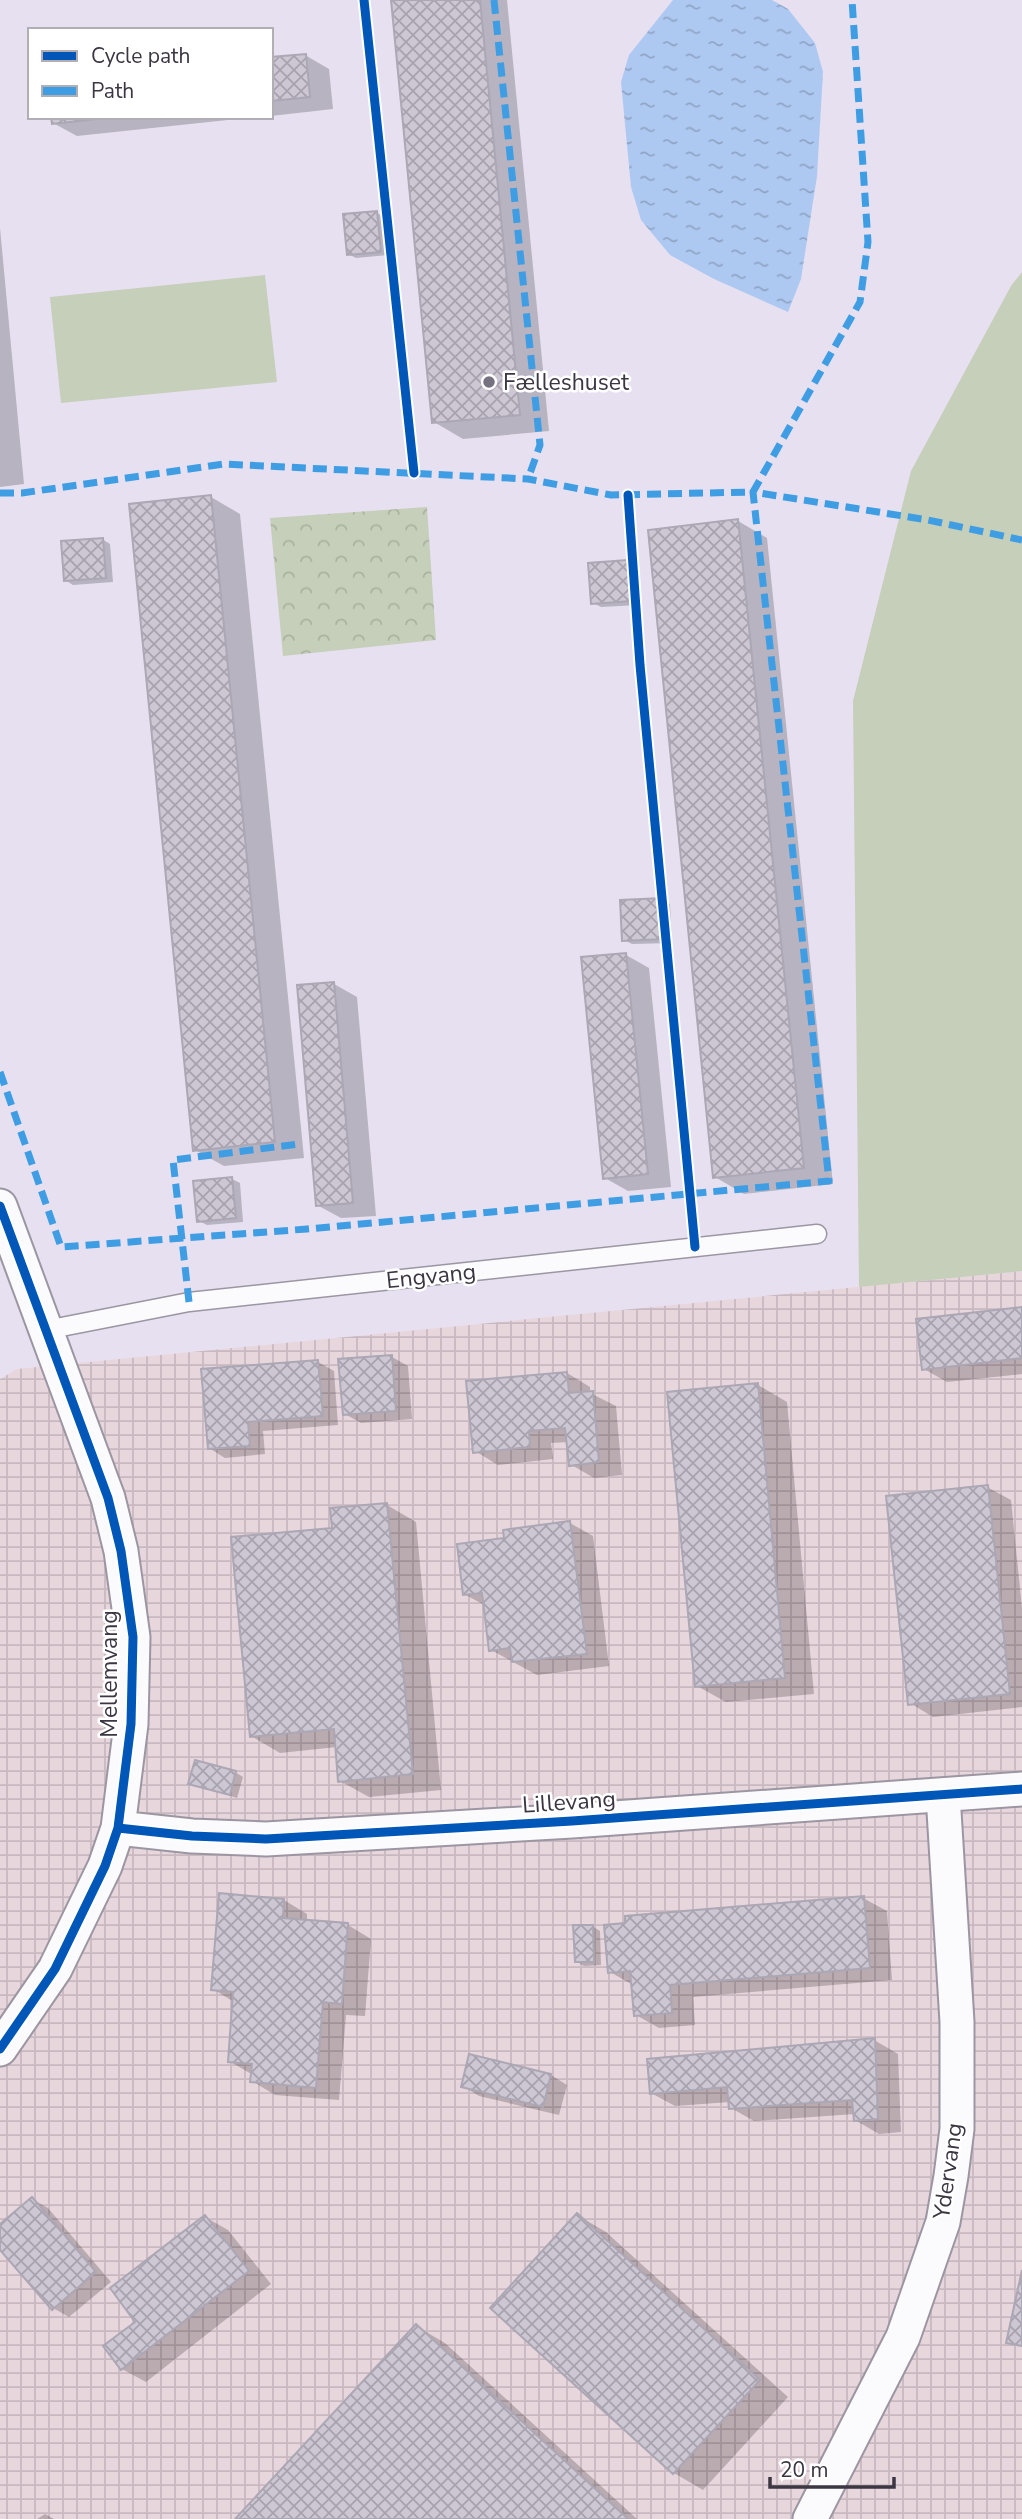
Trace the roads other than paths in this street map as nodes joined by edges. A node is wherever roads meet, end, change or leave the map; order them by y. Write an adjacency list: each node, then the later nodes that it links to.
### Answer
1 (0, 1206): 3 (street, Mellemvang)
2 (817, 1234): 3 (lane, Engvang)
3 (46, 1330): 6 (street, Mellemvang)
4 (1022, 1789): 5 (street, Lillevang)
5 (943, 1795): 6 (street, Lillevang); 8 (street, Ydervang)
6 (118, 1828): 7 (street, Mellemvang)
7 (0, 2049)
8 (810, 2519)

